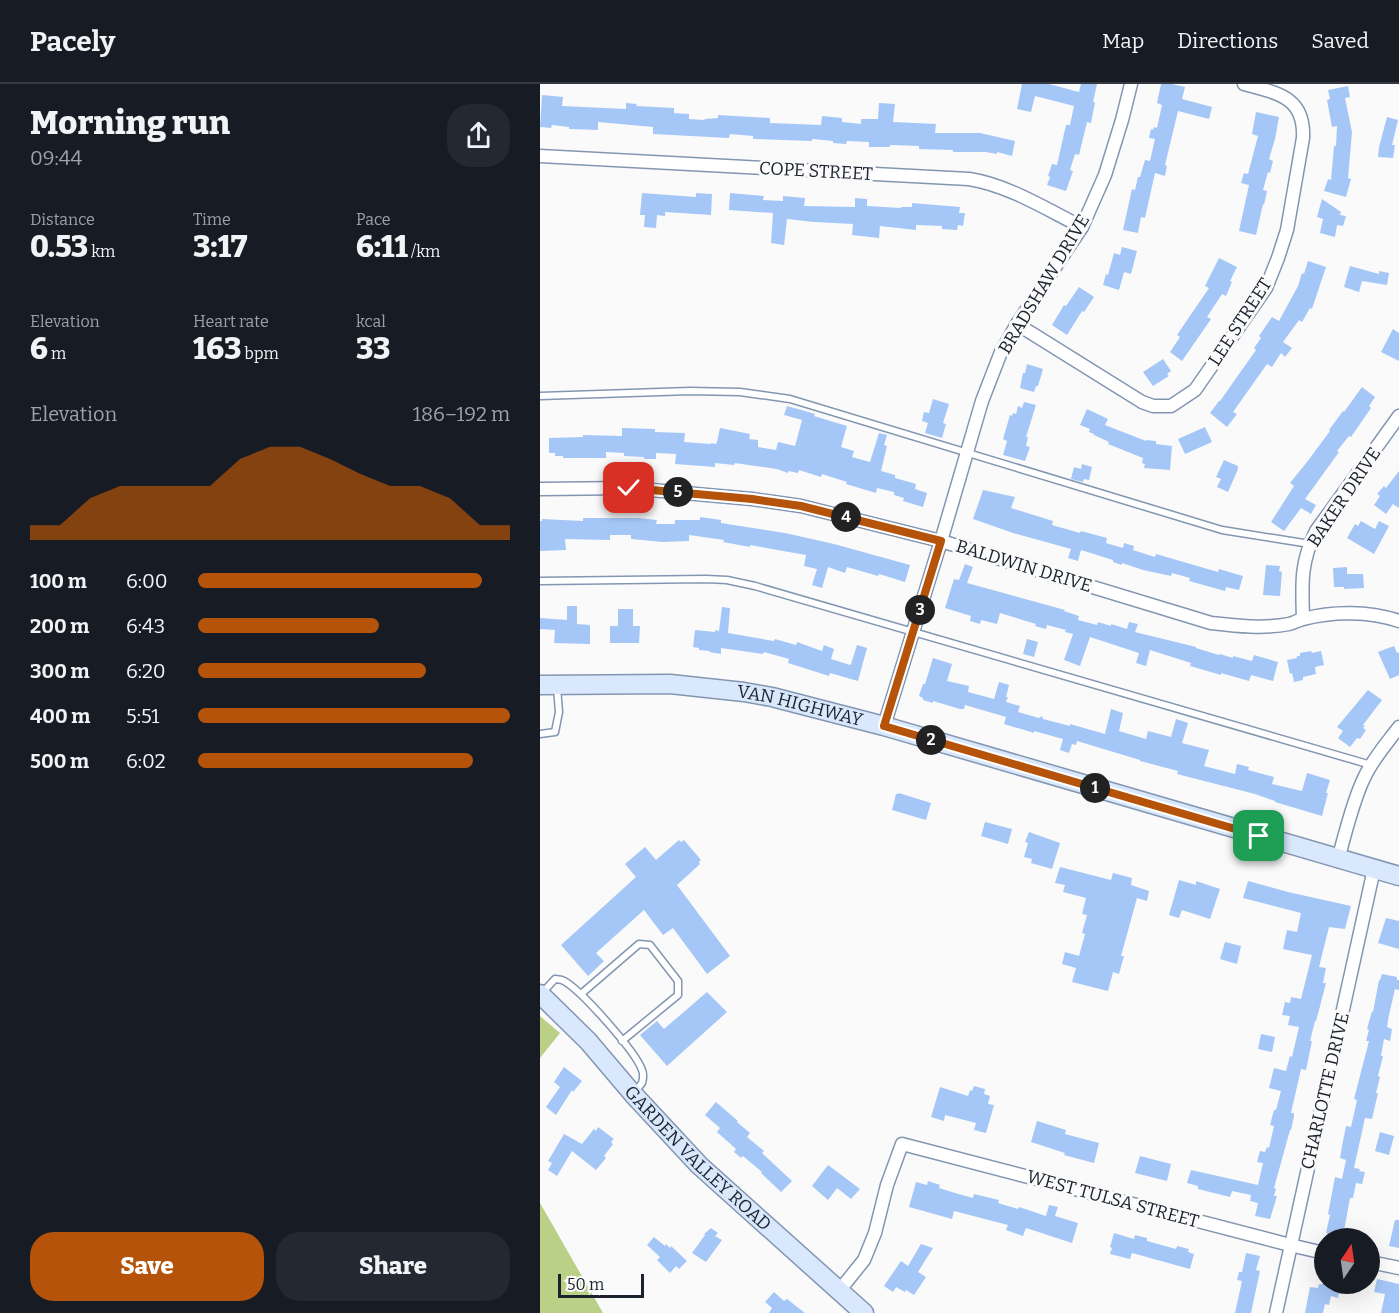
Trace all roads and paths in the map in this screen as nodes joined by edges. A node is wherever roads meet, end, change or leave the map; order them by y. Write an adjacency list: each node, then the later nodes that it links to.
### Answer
1 (1131, 84): 4 (street, BRADSHAW DRIVE)
2 (1244, 84): 5 (street, LEE STREET)
3 (540, 156): 4 (street, COPE STREET)
4 (1082, 227): 5 (street, BRADSHAW DRIVE)
5 (1017, 324): 8 (street, BRADSHAW DRIVE)
6 (540, 396): 8 (lane)
7 (1399, 416): 11 (street, BAKER DRIVE)
8 (967, 452): 10 (street, BRADSHAW DRIVE); 11 (lane)
9 (540, 489): 10 (street, BALDWIN DRIVE)
10 (941, 541): 13 (street, BALDWIN DRIVE); 15 (street, BRADSHAW DRIVE)
11 (1310, 544): 13 (street, BAKER DRIVE)
12 (540, 581): 15 (lane)
13 (1303, 619): 14 (street, BALDWIN DRIVE)
14 (1399, 621)
15 (913, 632): 17 (street, BRADSHAW DRIVE); 20 (lane)
16 (548, 685): 17 (main road, VAN HIGHWAY); 19 (lane)
17 (884, 726): 21 (main road, VAN HIGHWAY)
18 (1399, 727): 20 (street)
19 (540, 734)
20 (1372, 765): 21 (street)
21 (1338, 859): 22 (main road, VAN HIGHWAY)
22 (1374, 869): 23 (main road, VAN HIGHWAY); 28 (street, CHARLOTTE DRIVE)
23 (1399, 876)
24 (581, 994): 25 (lane); 26 (lane); 26 (lane)
25 (540, 995): 27 (main road, GARDEN VALLEY ROAD)
26 (622, 1041): 27 (lane)
27 (633, 1094): 32 (main road, GARDEN VALLEY ROAD)
28 (1290, 1245): 29 (street, WEST TULSA STREET); 32 (street, WEST TULSA STREET); 34 (street, CHARLOTTE DRIVE)
29 (1314, 1250)
30 (1380, 1264): 31 (street)
31 (1399, 1268)
32 (840, 1291): 33 (main road, GARDEN VALLEY ROAD)
33 (864, 1313)
34 (1276, 1313)

